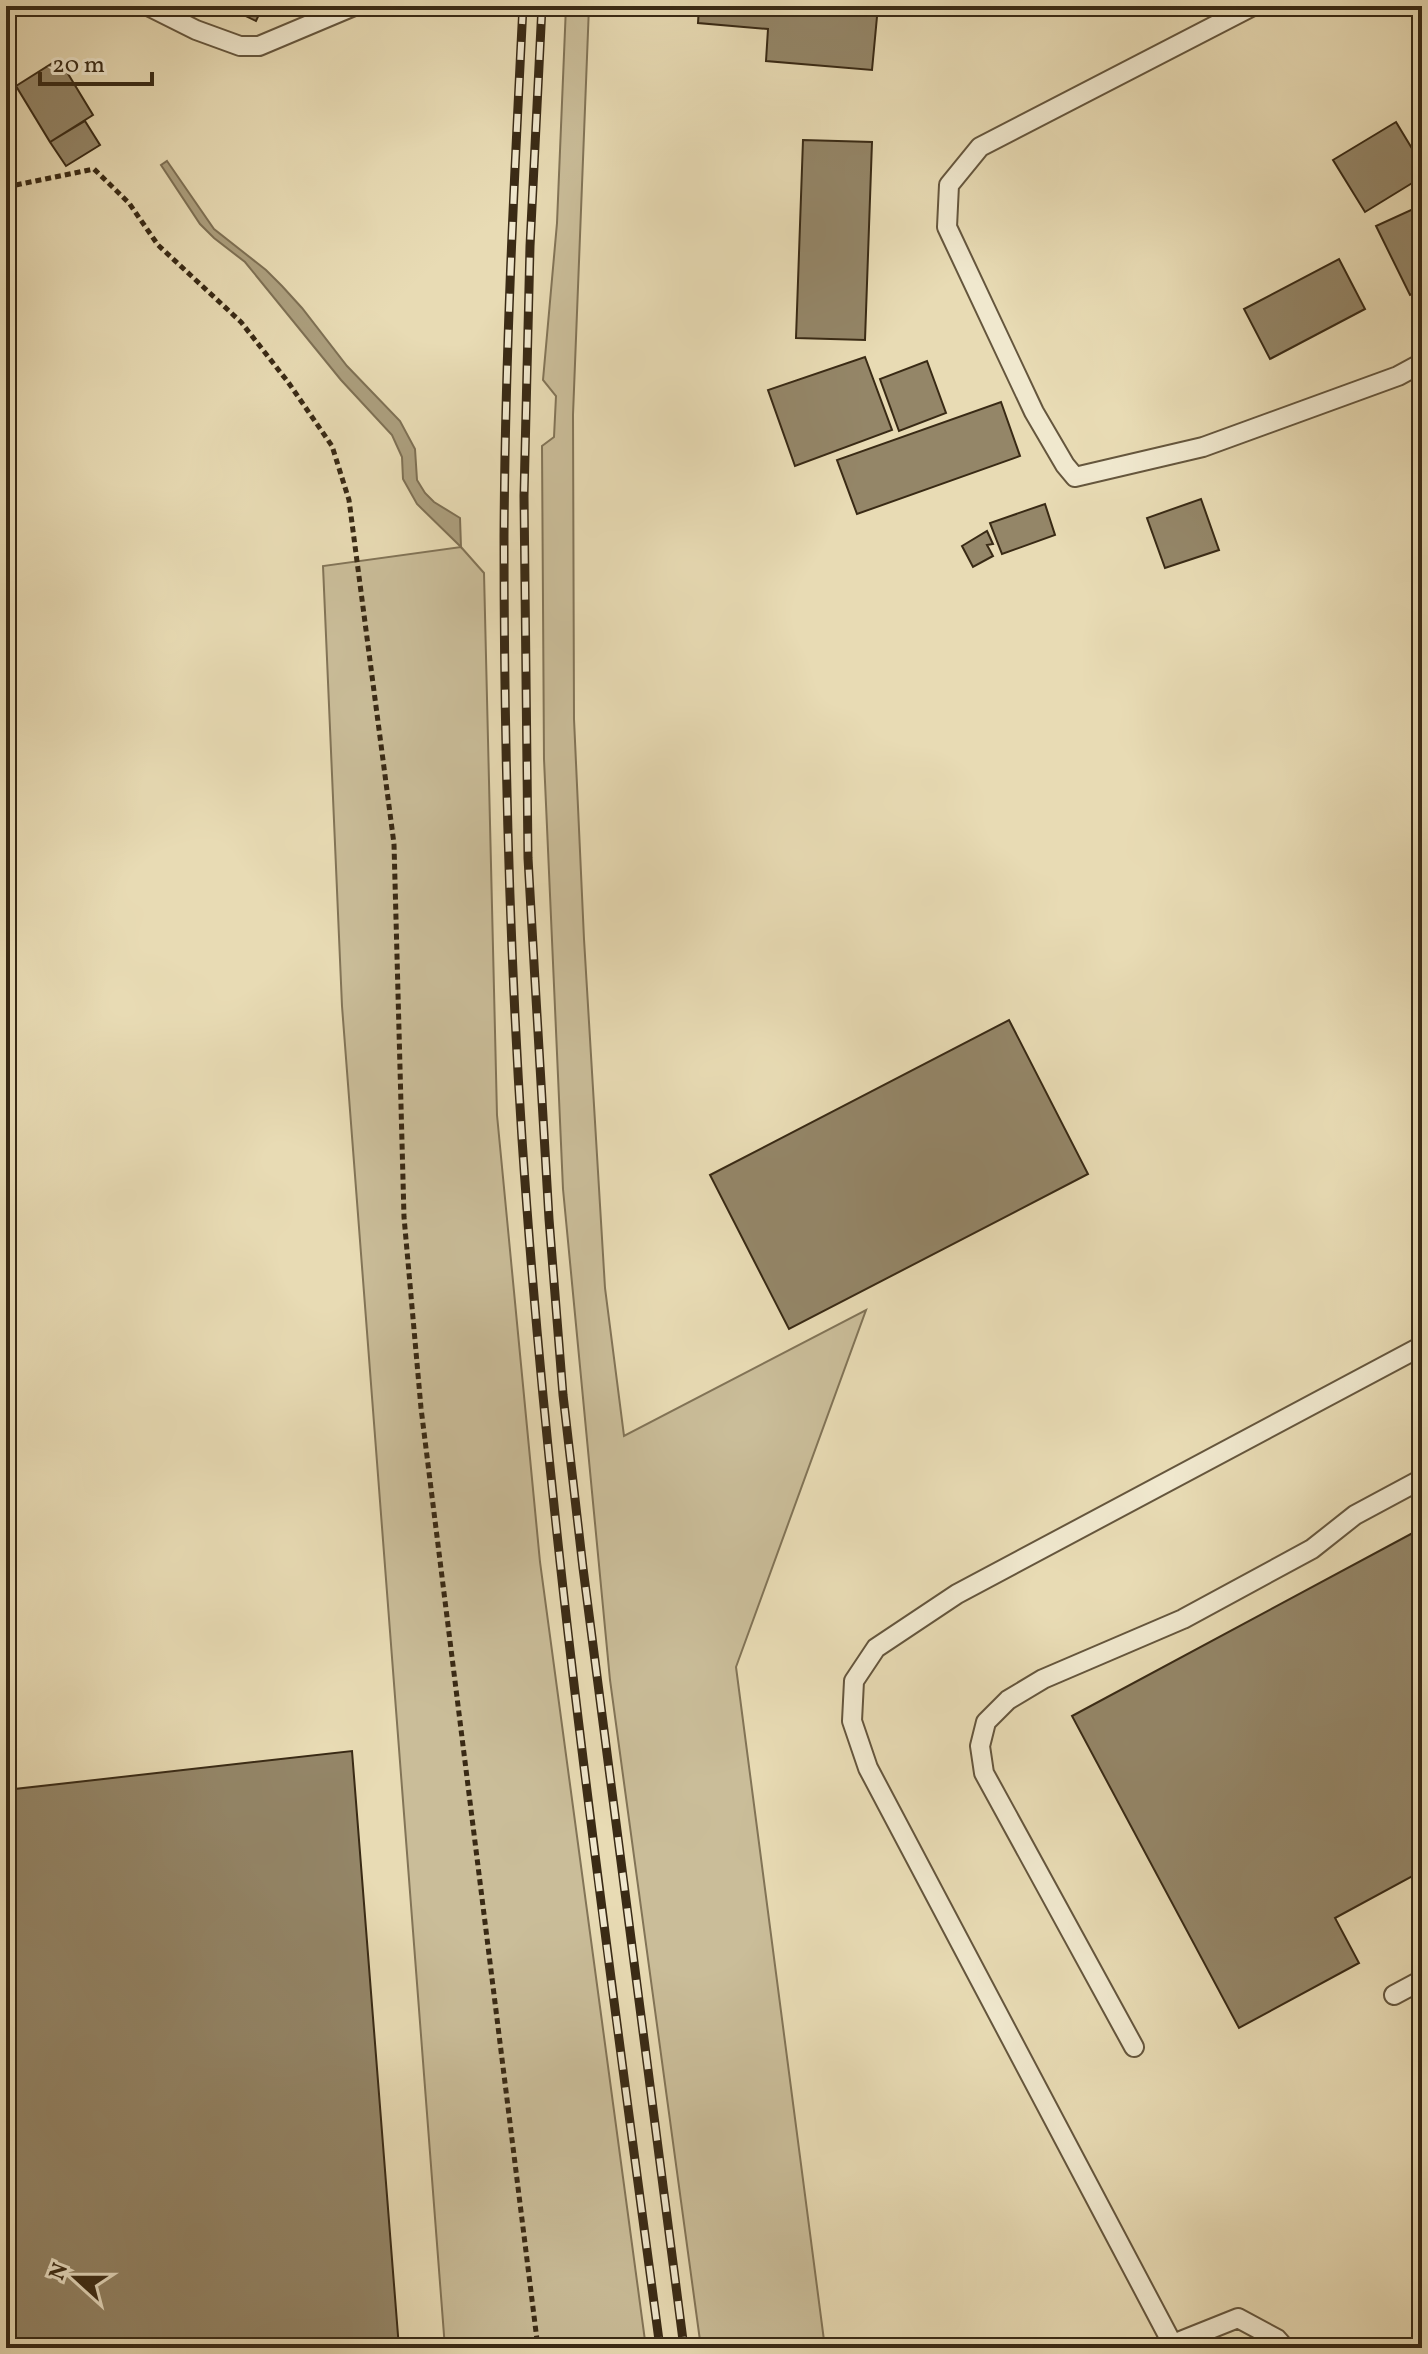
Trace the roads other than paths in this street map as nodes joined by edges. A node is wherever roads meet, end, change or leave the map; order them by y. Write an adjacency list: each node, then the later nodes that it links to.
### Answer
1 (148, 6): 2 (lane)
2 (354, 6)
3 (1253, 6): 4 (lane)
4 (1422, 363)
5 (1422, 1346): 10 (lane)
6 (1422, 1479): 9 (lane)
7 (1422, 1980): 8 (lane)
8 (1394, 1995)
9 (1134, 2047)
10 (1168, 2346): 11 (lane)
11 (1285, 2348)

